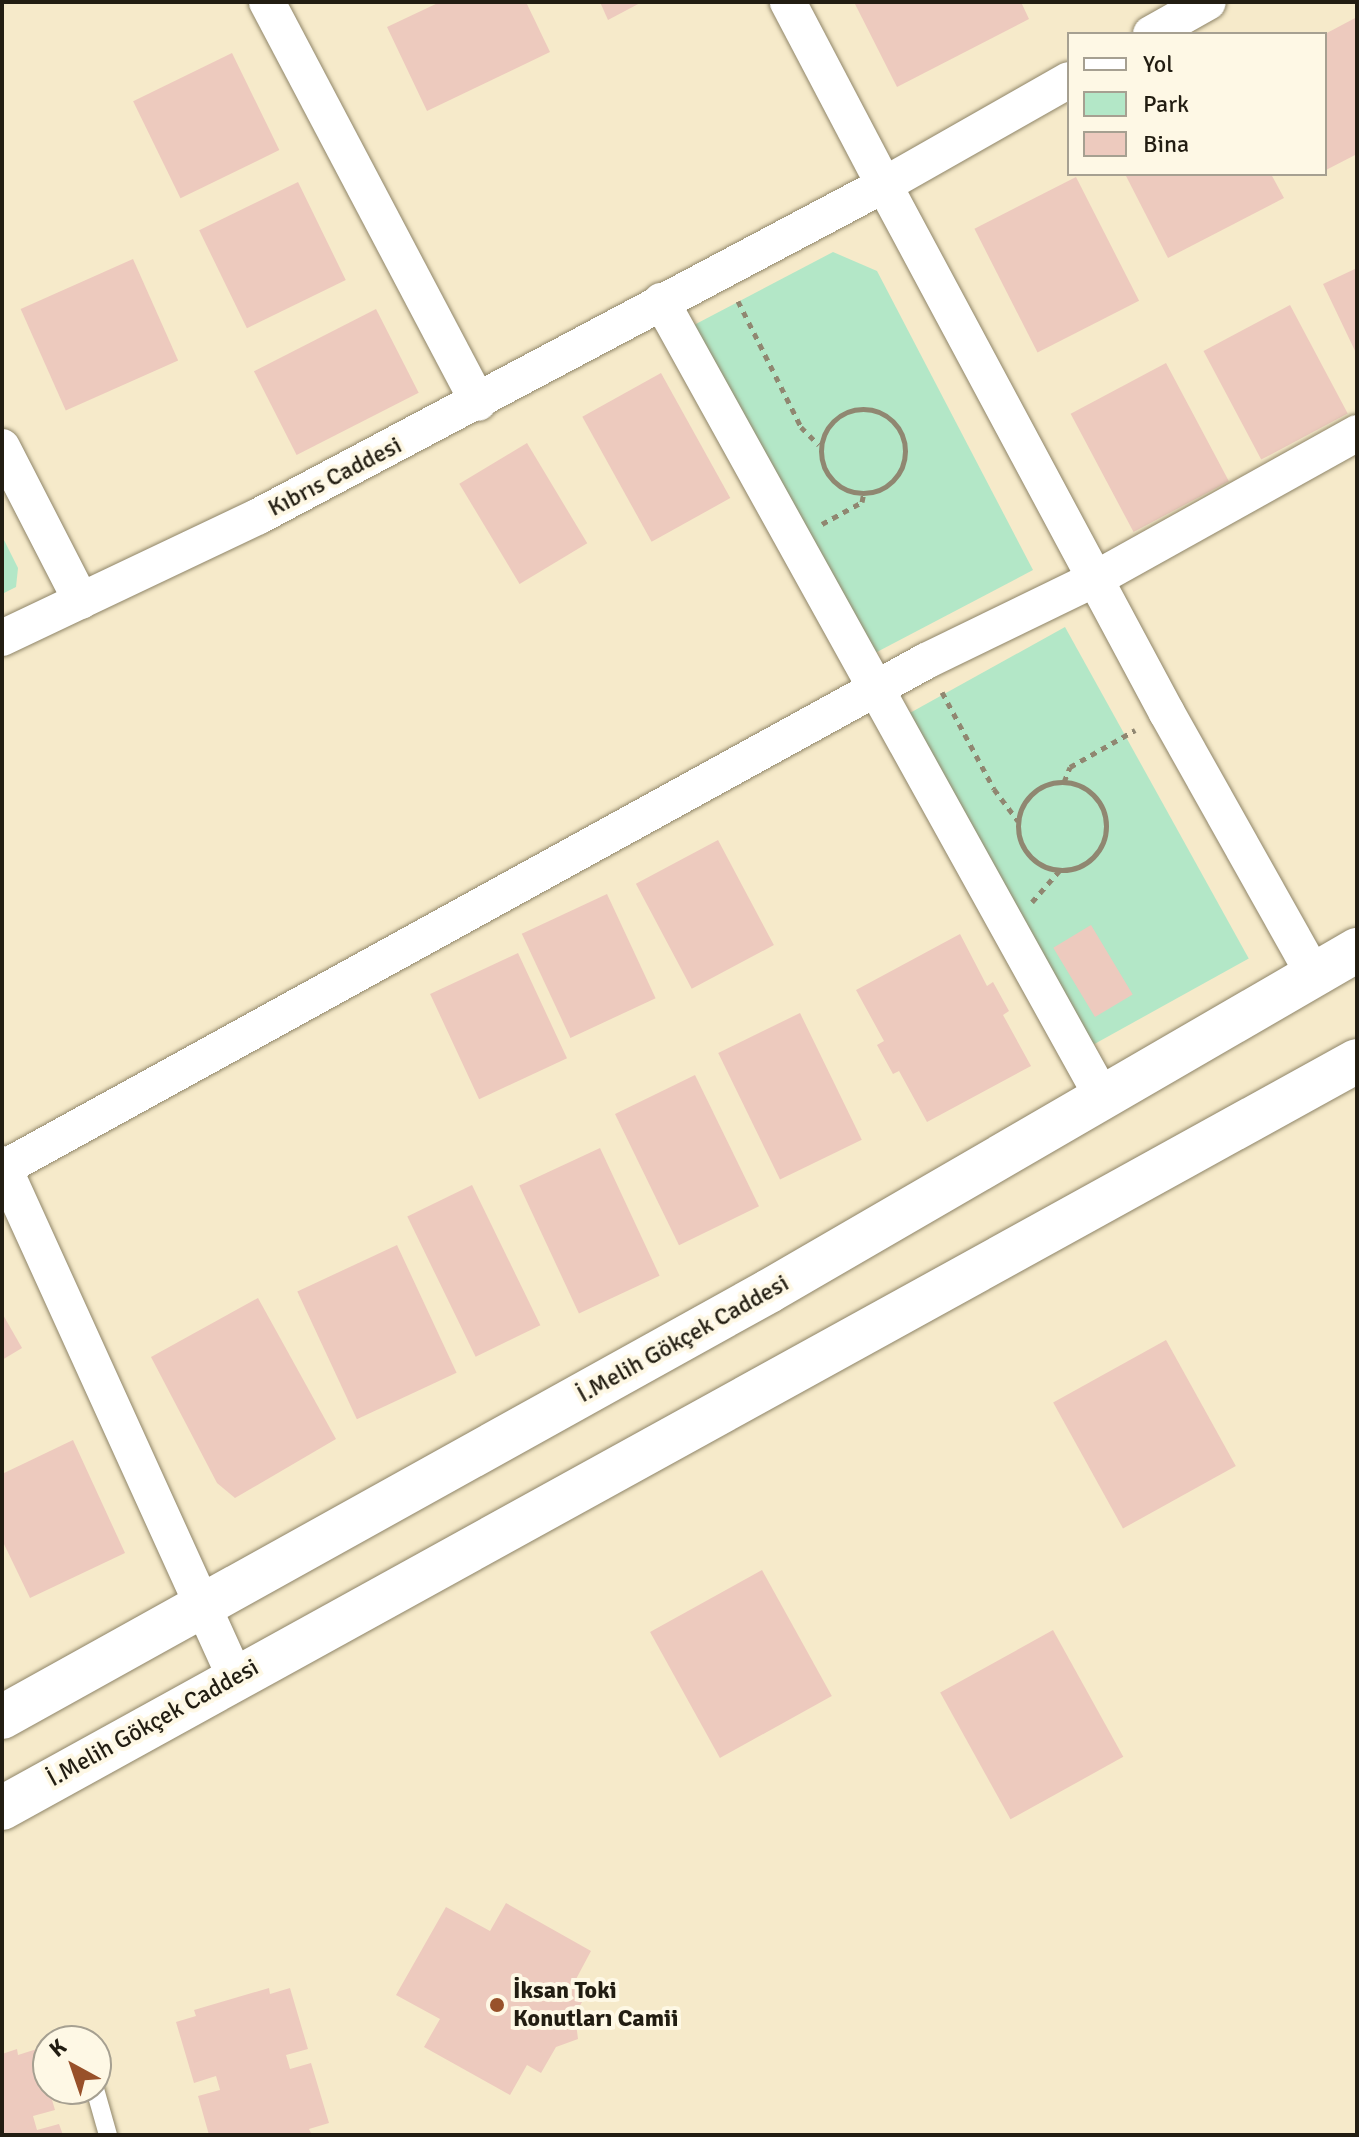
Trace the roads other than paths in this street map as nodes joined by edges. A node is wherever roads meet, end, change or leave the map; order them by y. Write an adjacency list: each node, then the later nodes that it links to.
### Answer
1 (267, 2): 8 (street)
2 (788, 2): 6 (street)
3 (1208, 2): 4 (street)
4 (1155, 32)
5 (1067, 81): 6 (street, Kıbrıs Caddesi)
6 (884, 185): 7 (street, Kıbrıs Caddesi); 11 (street)
7 (661, 301): 8 (street, Kıbrıs Caddesi); 14 (street)
8 (478, 403): 12 (street, Kıbrıs Caddesi)
9 (1357, 433): 11 (street)
10 (2, 447): 12 (street)
11 (1097, 578): 14 (street); 16 (street)
12 (81, 601): 13 (street, Kıbrıs Caddesi)
13 (2, 638)
14 (876, 688): 18 (street); 19 (street)
15 (1357, 950): 16 (main road, İ.Melih Gökçek Caddesi)
16 (1314, 975): 18 (main road, İ.Melih Gökçek Caddesi)
17 (1357, 1061): 21 (main road, İ.Melih Gökçek Caddesi)
18 (1103, 1098): 20 (main road, İ.Melih Gökçek Caddesi)
19 (3, 1167): 20 (street)
20 (200, 1606): 21 (street); 22 (main road, İ.Melih Gökçek Caddesi)
21 (235, 1677): 23 (main road, İ.Melih Gökçek Caddesi)
22 (2, 1717)
23 (2, 1808)
24 (100, 2105): 25 (lane)
25 (108, 2135)

